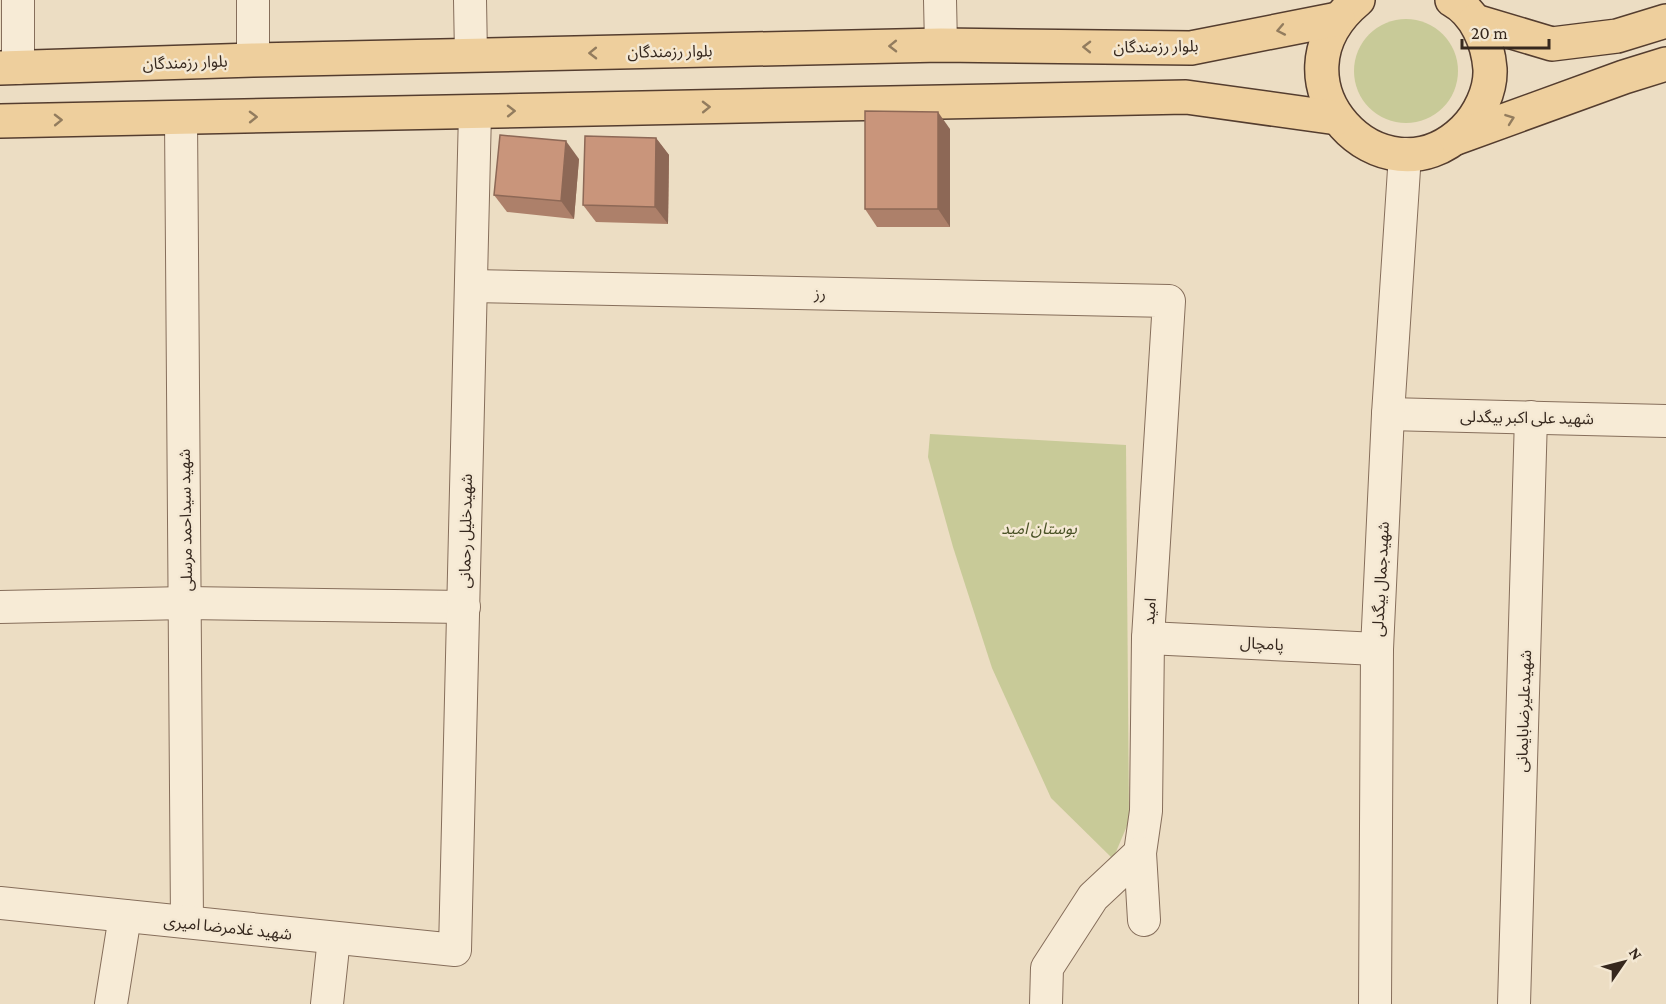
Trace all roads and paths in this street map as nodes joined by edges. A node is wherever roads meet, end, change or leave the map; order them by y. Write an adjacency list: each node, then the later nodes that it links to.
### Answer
1 (18, 0): 12 (street)
2 (252, 0): 10 (street)
3 (470, 0): 9 (street)
4 (940, 0): 8 (street)
5 (1353, 5): 8 (main road, بلوار رزمندگان, one-way to 8); 15 (main road)
6 (1459, 6): 7 (main road); 17 (main road)
7 (1666, 21)
8 (941, 45): 9 (main road, بلوار رزمندگان, one-way to 9)
9 (471, 55): 10 (main road, بلوار رزمندگان)
10 (253, 60): 12 (main road, بلوار رزمندگان)
11 (1666, 64): 17 (main road, one-way to 11)
12 (9, 68)
13 (475, 112): 14 (main road, one-way to 13); 15 (main road, one-way to 15); 19 (street, شهیدخلیل رحمانی)
14 (182, 118): 16 (main road, one-way to 14); 24 (street, شهید سیداحمد مرسلی)
15 (1337, 118): 18 (main road)
16 (0, 121)
17 (1455, 139): 18 (main road)
18 (1405, 154): 21 (street, شهیدجمال بیگدلی)
19 (471, 286): 20 (street, رز); 26 (street, شهیدخلیل رحمانی)
20 (1169, 301): 27 (street, امید)
21 (1388, 414): 22 (street, شهید علی اکبر بیگدلی); 28 (street, شهیدجمال بیگدلی)
22 (1531, 417): 23 (street, شهید علی اکبر بیگدلی); 40 (street, شهیدعلیرضابایمانی)
23 (1666, 421)
24 (186, 603): 25 (street); 26 (street); 33 (street, شهید سیداحمد مرسلی)
25 (0, 607)
26 (464, 607): 35 (street, شهیدخلیل رحمانی)
27 (1148, 638): 28 (street, پامچال); 29 (street, امید)
28 (1377, 649): 39 (street, شهیدجمال بیگدلی)
29 (1140, 853): 32 (street, امید); 38 (street)
30 (0, 903): 31 (street, شهید غلامرضا امیری)
31 (125, 916): 33 (street, شهید غلامرضا امیری); 36 (street)
32 (1144, 920)
33 (187, 922): 34 (street, شهید غلامرضا امیری)
34 (334, 938): 35 (street, شهید غلامرضا امیری); 37 (street)
35 (455, 950)
36 (111, 1004)
37 (327, 1004)
38 (1046, 1004)
39 (1375, 1004)
40 (1514, 1004)

